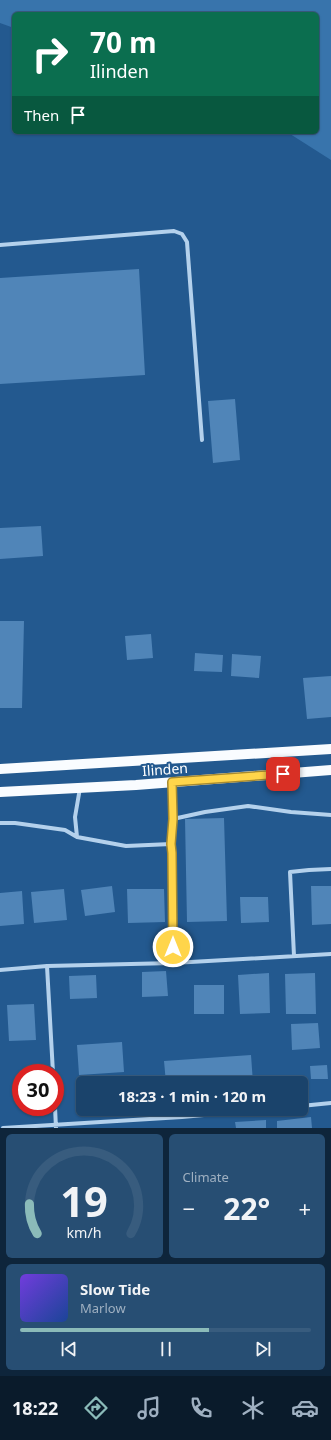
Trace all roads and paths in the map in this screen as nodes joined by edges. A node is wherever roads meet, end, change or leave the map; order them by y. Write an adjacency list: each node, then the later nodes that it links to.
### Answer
1 (0, 245): 2 (street)
2 (202, 440)
3 (331, 749): 4 (main road, Ilinden)
4 (0, 769)
5 (331, 770): 6 (main road, Ilinden)
6 (172, 782): 7 (main road, Ilinden); 10 (street)
7 (80, 788): 8 (main road, Ilinden); 12 (street)
8 (0, 792)
9 (331, 815): 10 (street)
10 (173, 819): 13 (street)
11 (0, 823): 12 (street)
12 (77, 837): 13 (street)
13 (171, 844): 17 (street)
14 (331, 869): 16 (street)
15 (331, 954): 16 (street)
16 (294, 956): 17 (street)
17 (173, 963): 18 (street)
18 (47, 966): 19 (street); 20 (street)
19 (0, 970)
20 (52, 1064)
21 (331, 1103): 22 (street)
22 (308, 1105)
23 (55, 1116): 25 (street)
24 (193, 1116): 25 (street)
25 (56, 1126): 26 (street)
26 (3, 1128)

